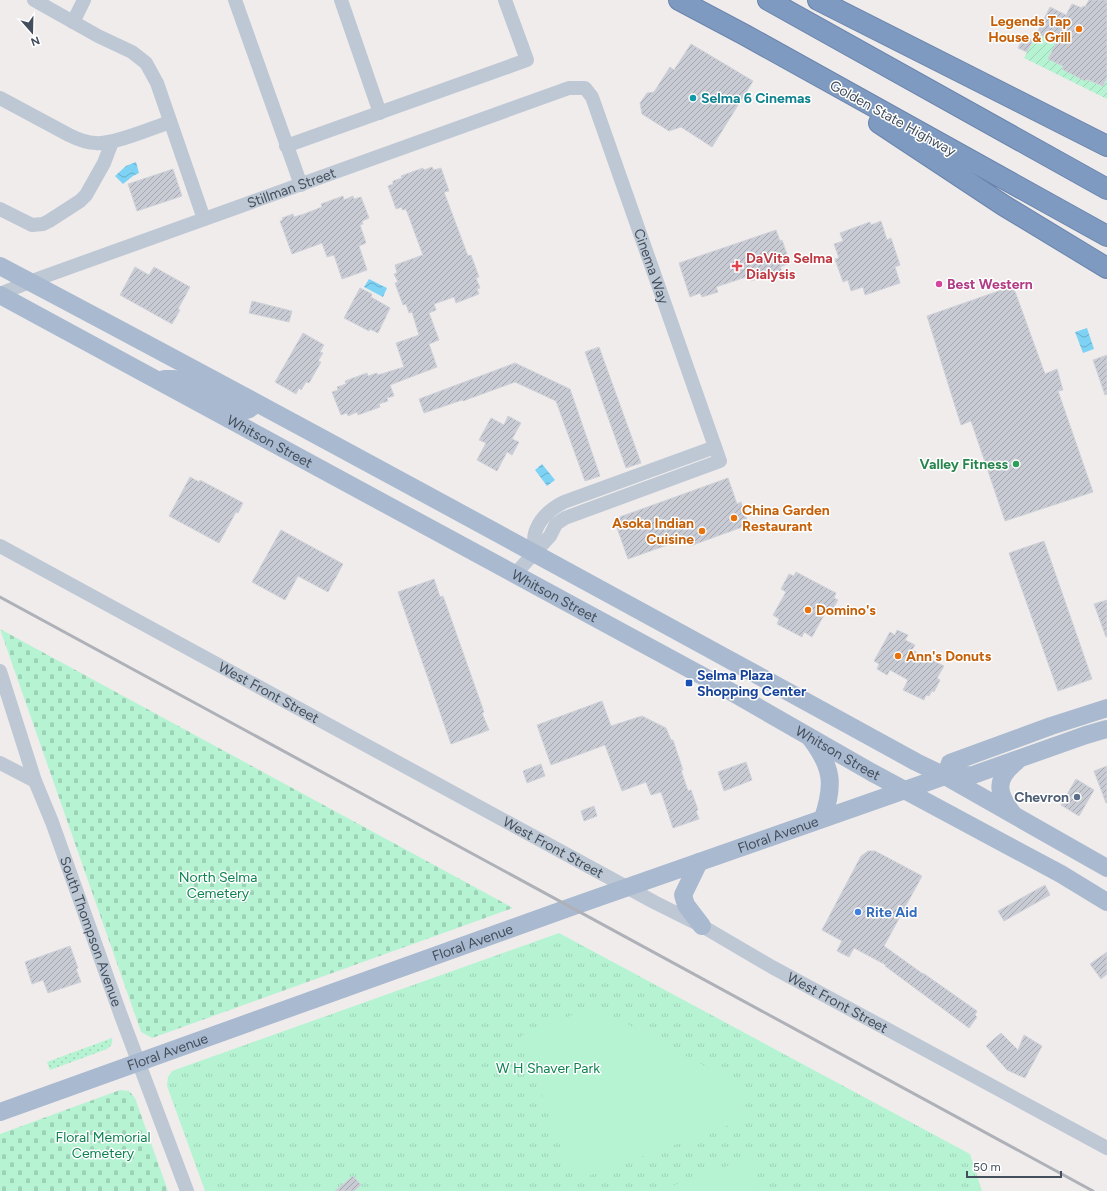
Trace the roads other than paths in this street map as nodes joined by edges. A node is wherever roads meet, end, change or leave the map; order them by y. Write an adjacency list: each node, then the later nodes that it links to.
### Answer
1 (34, 0): 9 (street)
2 (84, 0): 9 (street)
3 (235, 0): 16 (street)
4 (341, 0): 13 (street)
5 (504, 0): 13 (street)
6 (679, 0): 10 (highway, Golden State Highway)
7 (768, 0): 19 (highway)
8 (818, 0): 17 (highway)
9 (73, 22): 14 (street)
10 (746, 35): 22 (highway, Golden State Highway); 24 (highway)
11 (585, 88): 18 (street, Stillman Street); 32 (street, Cinema Way)
12 (0, 98): 15 (street)
13 (380, 112): 16 (street)
14 (170, 122): 15 (street); 21 (street)
15 (112, 142): 20 (street)
16 (286, 146): 18 (street)
17 (1107, 146)
18 (301, 185): 21 (street, Stillman Street)
19 (1107, 189)
20 (0, 210)
21 (204, 220): 25 (street, Stillman Street)
22 (1107, 236)
23 (0, 266): 25 (main road, Whitson Street)
24 (1107, 268)
25 (29, 282): 26 (street, Stillman Street); 28 (main road, Whitson Street)
26 (0, 294): 27 (main road, Whitson Street)
27 (155, 378): 28 (main road); 29 (main road, Whitson Street)
28 (256, 403): 30 (main road, Whitson Street)
29 (294, 454): 30 (main road); 35 (main road, Whitson Street)
30 (405, 484): 32 (main road, Whitson Street)
31 (0, 546): 33 (street, West Front Street)
32 (534, 552): 35 (street); 37 (main road, Whitson Street)
33 (15, 554): 34 (street); 53 (street, West Front Street)
34 (0, 557)
35 (515, 574): 36 (main road, Whitson Street)
36 (624, 633): 37 (main road); 39 (main road, Whitson Street)
37 (729, 660): 41 (main road, Whitson Street)
38 (0, 671): 47 (street, South Thompson Avenue)
39 (721, 686): 41 (main road); 43 (main road, Whitson Street)
40 (1107, 708): 46 (main road)
41 (828, 714): 46 (main road, Whitson Street)
42 (1107, 729): 44 (main road, Floral Avenue)
43 (811, 739): 48 (main road, Whitson Street); 50 (main road)
44 (1020, 758): 46 (main road, Floral Avenue); 49 (main road)
45 (0, 763): 47 (street)
46 (945, 776): 48 (main road, Floral Avenue); 49 (main road, Whitson Street)
47 (35, 781): 56 (street, South Thompson Avenue)
48 (903, 790): 50 (main road, Floral Avenue); 54 (main road, Whitson Street)
49 (1013, 814): 52 (main road, Whitson Street)
50 (823, 818): 51 (main road, Floral Avenue)
51 (699, 862): 53 (main road, Floral Avenue); 55 (main road)
52 (1107, 868)
53 (628, 888): 55 (street, West Front Street); 56 (main road, Floral Avenue)
54 (1107, 902)
55 (702, 926): 58 (street, West Front Street)
56 (139, 1063): 57 (main road, Floral Avenue); 59 (street, South Thompson Avenue)
57 (0, 1112)
58 (1107, 1148)
59 (187, 1191)

